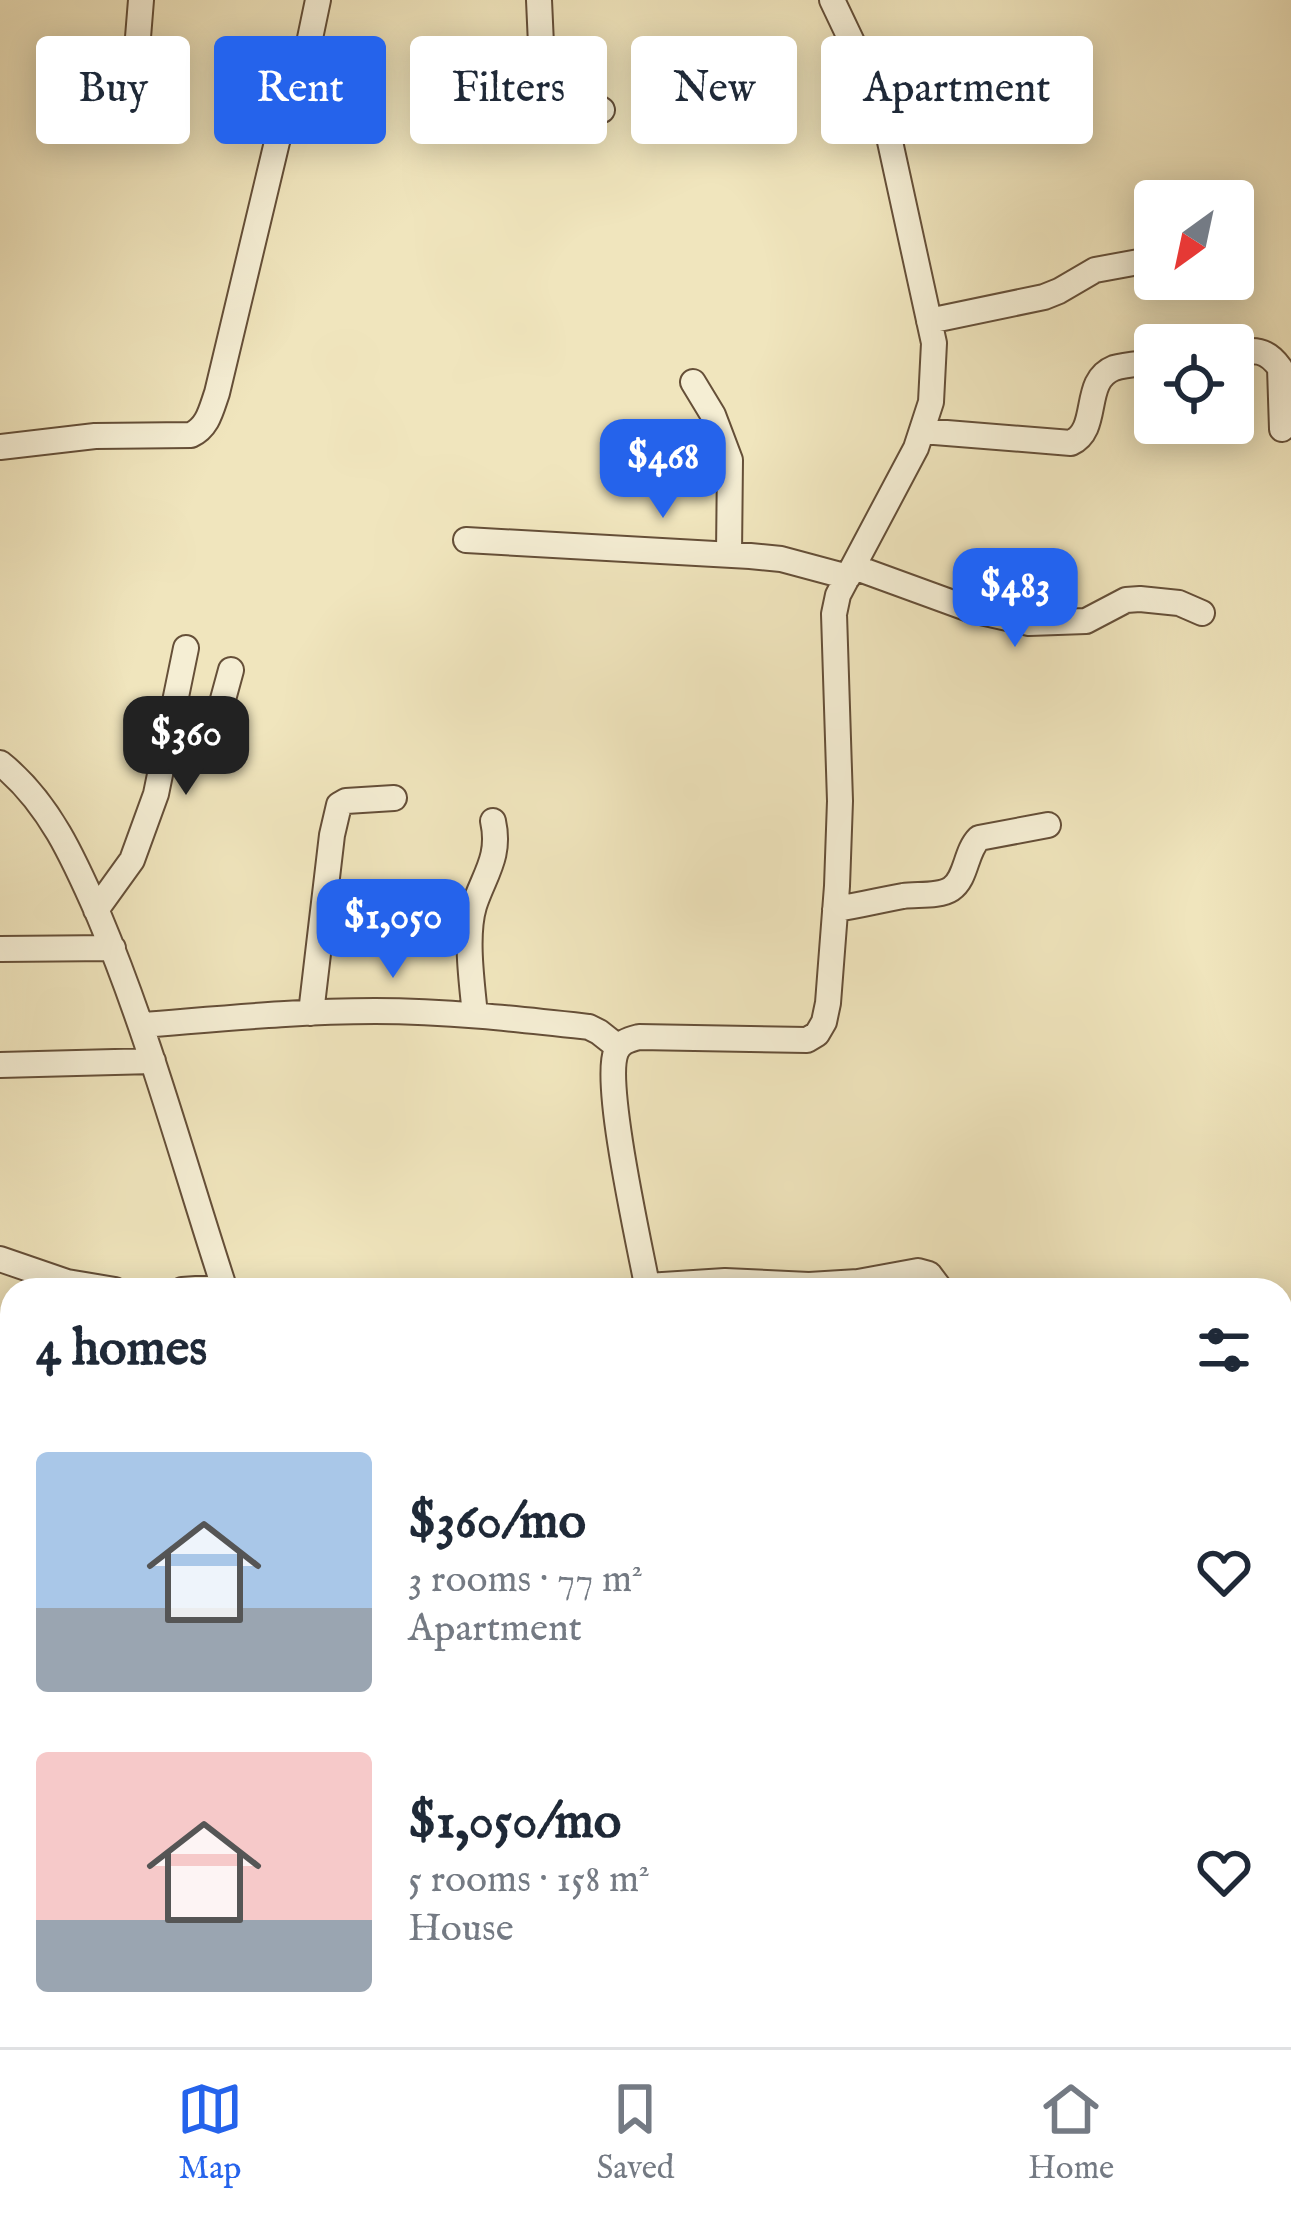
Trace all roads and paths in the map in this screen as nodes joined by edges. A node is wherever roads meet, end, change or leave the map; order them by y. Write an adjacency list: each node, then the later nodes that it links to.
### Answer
1 (141, 0): 5 (street)
2 (318, 0): 14 (street)
3 (539, 0): 6 (street)
4 (832, 0): 8 (street)
5 (138, 36)
6 (541, 36)
7 (1134, 263): 8 (street)
8 (929, 321): 13 (street)
9 (1254, 350): 12 (street)
10 (1134, 366): 13 (street)
11 (693, 382): 16 (street)
12 (1282, 429)
13 (922, 431): 17 (street)
14 (0, 447)
15 (466, 540): 16 (street)
16 (729, 554): 17 (street)
17 (851, 572): 18 (street); 26 (street)
18 (1202, 613)
19 (186, 648): 21 (street)
20 (230, 670): 21 (street)
21 (166, 746): 27 (street)
22 (0, 763): 27 (street)
23 (394, 798): 30 (street)
24 (494, 821): 31 (street)
25 (1048, 825): 26 (street)
26 (835, 909): 33 (street)
27 (96, 910): 28 (street)
28 (112, 948): 29 (street); 32 (street)
29 (0, 949)
30 (311, 1012): 31 (street); 32 (street)
31 (475, 1015): 33 (street)
32 (142, 1025): 34 (street)
33 (618, 1047): 39 (street)
34 (153, 1061): 35 (street); 38 (street)
35 (0, 1065)
36 (0, 1259): 37 (street)
37 (55, 1278)
38 (221, 1278)
39 (646, 1278)
40 (874, 1278): 41 (street)
41 (932, 1278)

